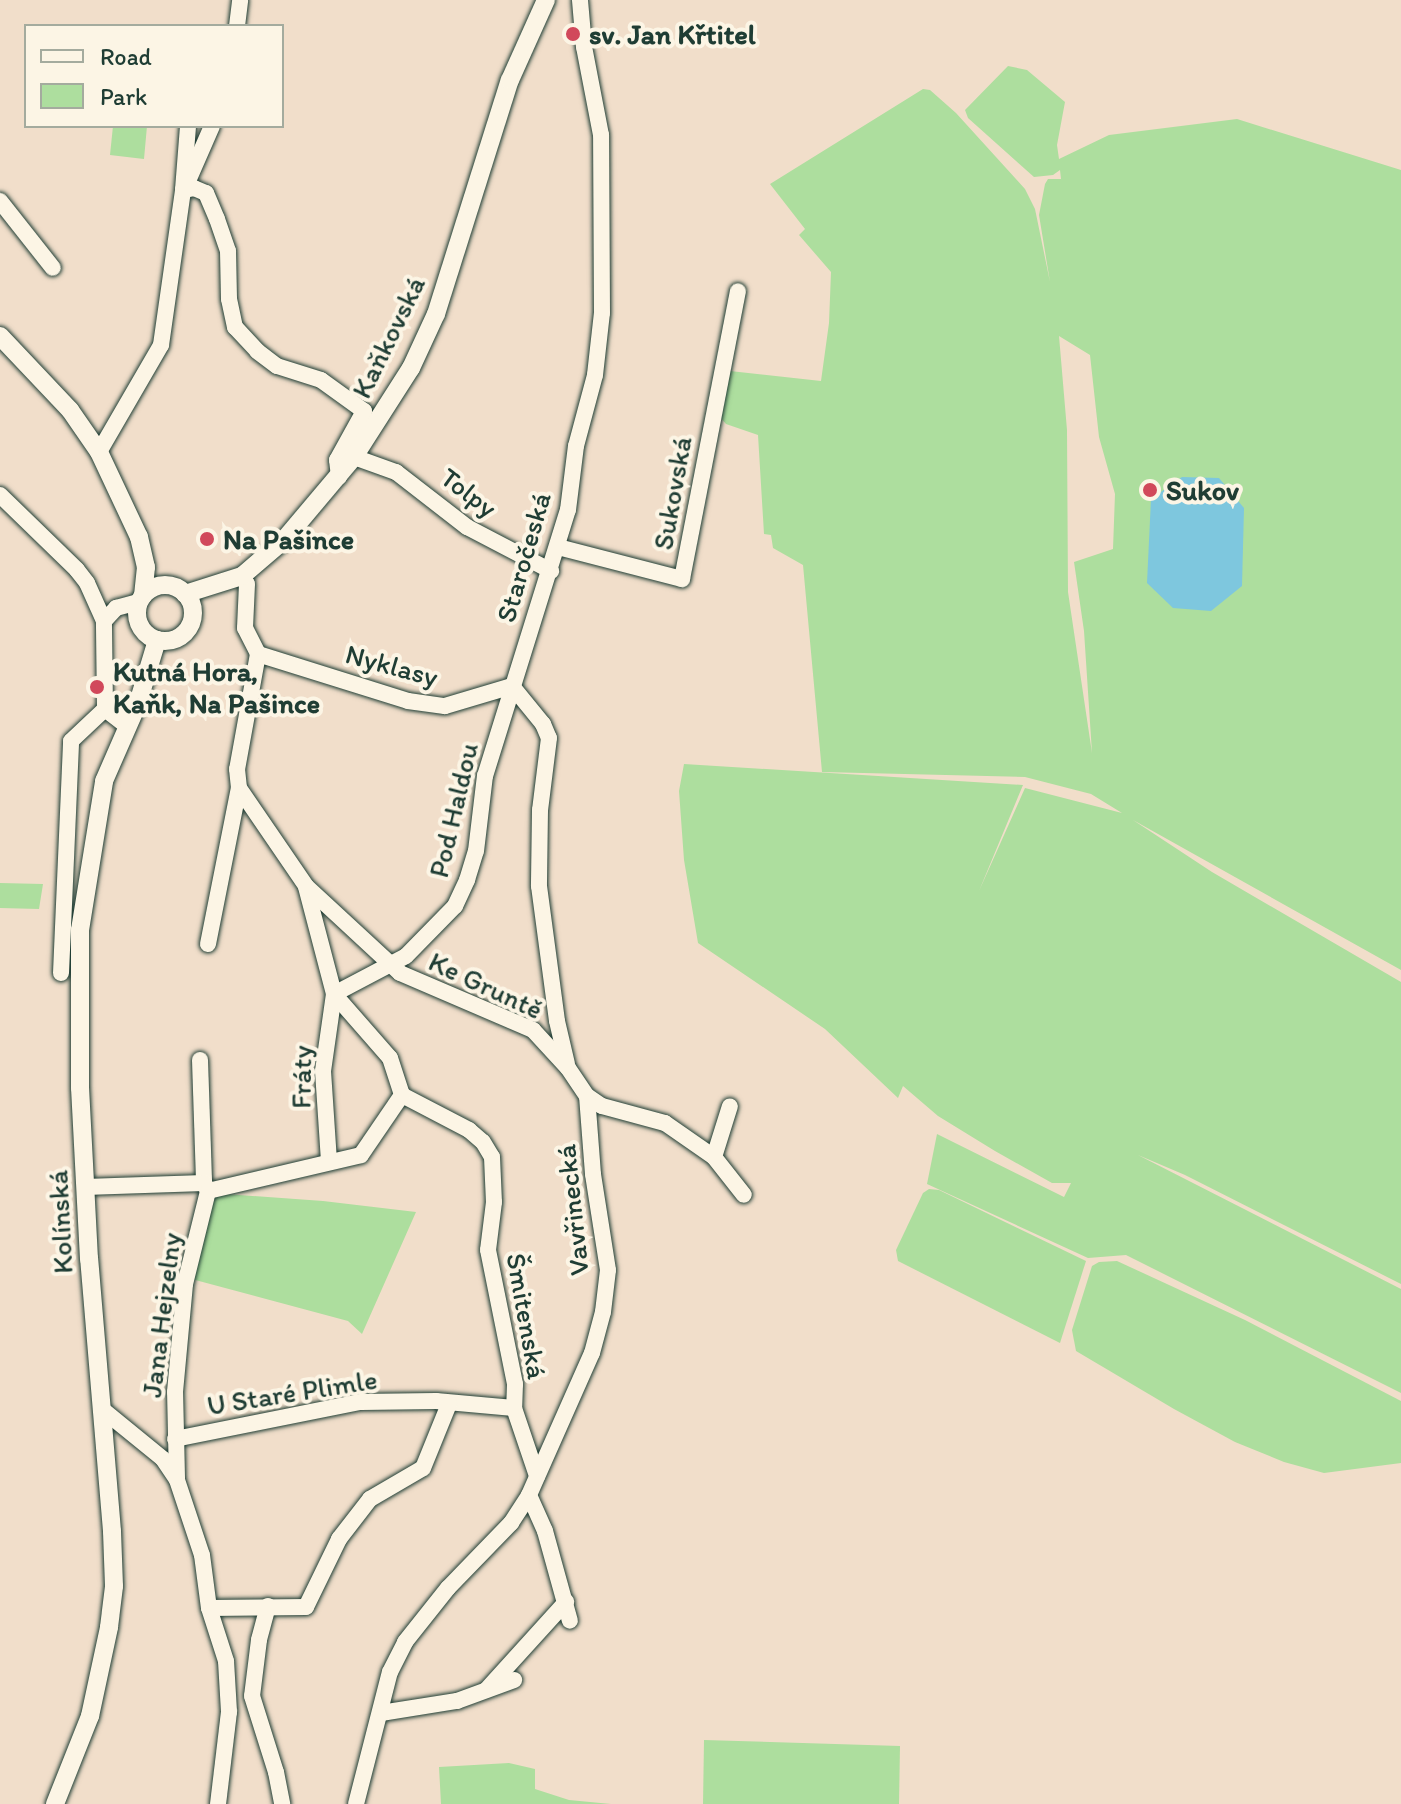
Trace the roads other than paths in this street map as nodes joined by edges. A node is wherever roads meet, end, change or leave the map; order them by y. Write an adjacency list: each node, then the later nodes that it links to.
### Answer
1 (240, 0): 4 (street)
2 (546, 0): 13 (street, Kaňkovská)
3 (580, 0): 16 (street, Staročeská)
4 (237, 24)
5 (188, 128): 7 (street)
6 (211, 128): 7 (street)
7 (183, 190): 12 (street); 14 (street)
8 (0, 201): 9 (street)
9 (53, 268)
10 (738, 291): 16 (street, Sukovská)
11 (0, 336): 12 (street)
12 (99, 452): 17 (street)
13 (354, 457): 14 (street, Kaňkovská); 18 (street, Tolpy)
14 (339, 477): 19 (street, Kaňkovská)
15 (0, 495): 23 (street)
16 (558, 547): 18 (street, Staročeská)
17 (146, 567): 20 (street); 21 (street)
18 (551, 571): 26 (street, Staročeská)
19 (242, 576): 22 (street, Kaňkovská); 25 (street)
20 (163, 585): 21 (street); 22 (street)
21 (141, 599): 23 (street); 24 (street)
22 (189, 602): 24 (street)
23 (104, 621): 27 (street)
24 (157, 640): 28 (street, Kolínská)
25 (258, 654): 26 (street, Nyklasy); 29 (street)
26 (512, 686): 32 (street, Pod Haldou); 35 (street)
27 (105, 709): 28 (street); 33 (street)
28 (128, 727): 44 (street, Kolínská)
29 (239, 788): 30 (street, Ke Gruntě); 31 (street)
30 (306, 886): 32 (street, Ke Gruntě); 34 (street, Ke Gruntě)
31 (208, 944)
32 (389, 965): 34 (street, Ke Gruntě); 36 (street, Ke Gruntě)
33 (61, 973)
34 (334, 994): 39 (street); 43 (street, Fráty)
35 (557, 1021): 36 (street); 38 (street)
36 (533, 1030): 38 (street, Ke Gruntě)
37 (200, 1060): 45 (street, Jana Hejzelny)
38 (568, 1068): 40 (street, Ke Gruntě)
39 (402, 1095): 43 (street); 49 (street, Šmitenská)
40 (587, 1096): 42 (street); 50 (street, Vavřinecká)
41 (730, 1106): 42 (street)
42 (714, 1157): 46 (street)
43 (329, 1161): 45 (street)
44 (85, 1187): 45 (street); 48 (street, Kolínská)
45 (206, 1187): 51 (street, Jana Hejzelny)
46 (744, 1195)
47 (449, 1404): 49 (street, U Staré Plimle); 51 (street, U Staré Plimle); 56 (street)
48 (103, 1410): 53 (street); 64 (street, Kolínská)
49 (517, 1416): 50 (street, U Staré Plimle); 52 (street, Šmitenská)
50 (555, 1429): 52 (street, Vavřinecká)
51 (175, 1439): 53 (street, Jana Hejzelny)
52 (537, 1476): 54 (street, Vavřinecká)
53 (177, 1480): 57 (street)
54 (529, 1495): 55 (street); 63 (street, Vavřinecká)
55 (566, 1602): 58 (street); 60 (street)
56 (268, 1606): 57 (street); 61 (street)
57 (209, 1608): 62 (street)
58 (570, 1621)
59 (514, 1680): 60 (street)
60 (485, 1691): 63 (street)
61 (254, 1710): 62 (street); 66 (street)
62 (229, 1712): 65 (street)
63 (381, 1713): 67 (street, Vavřinecká)
64 (55, 1804)
65 (218, 1804)
66 (282, 1804)
67 (356, 1804)

